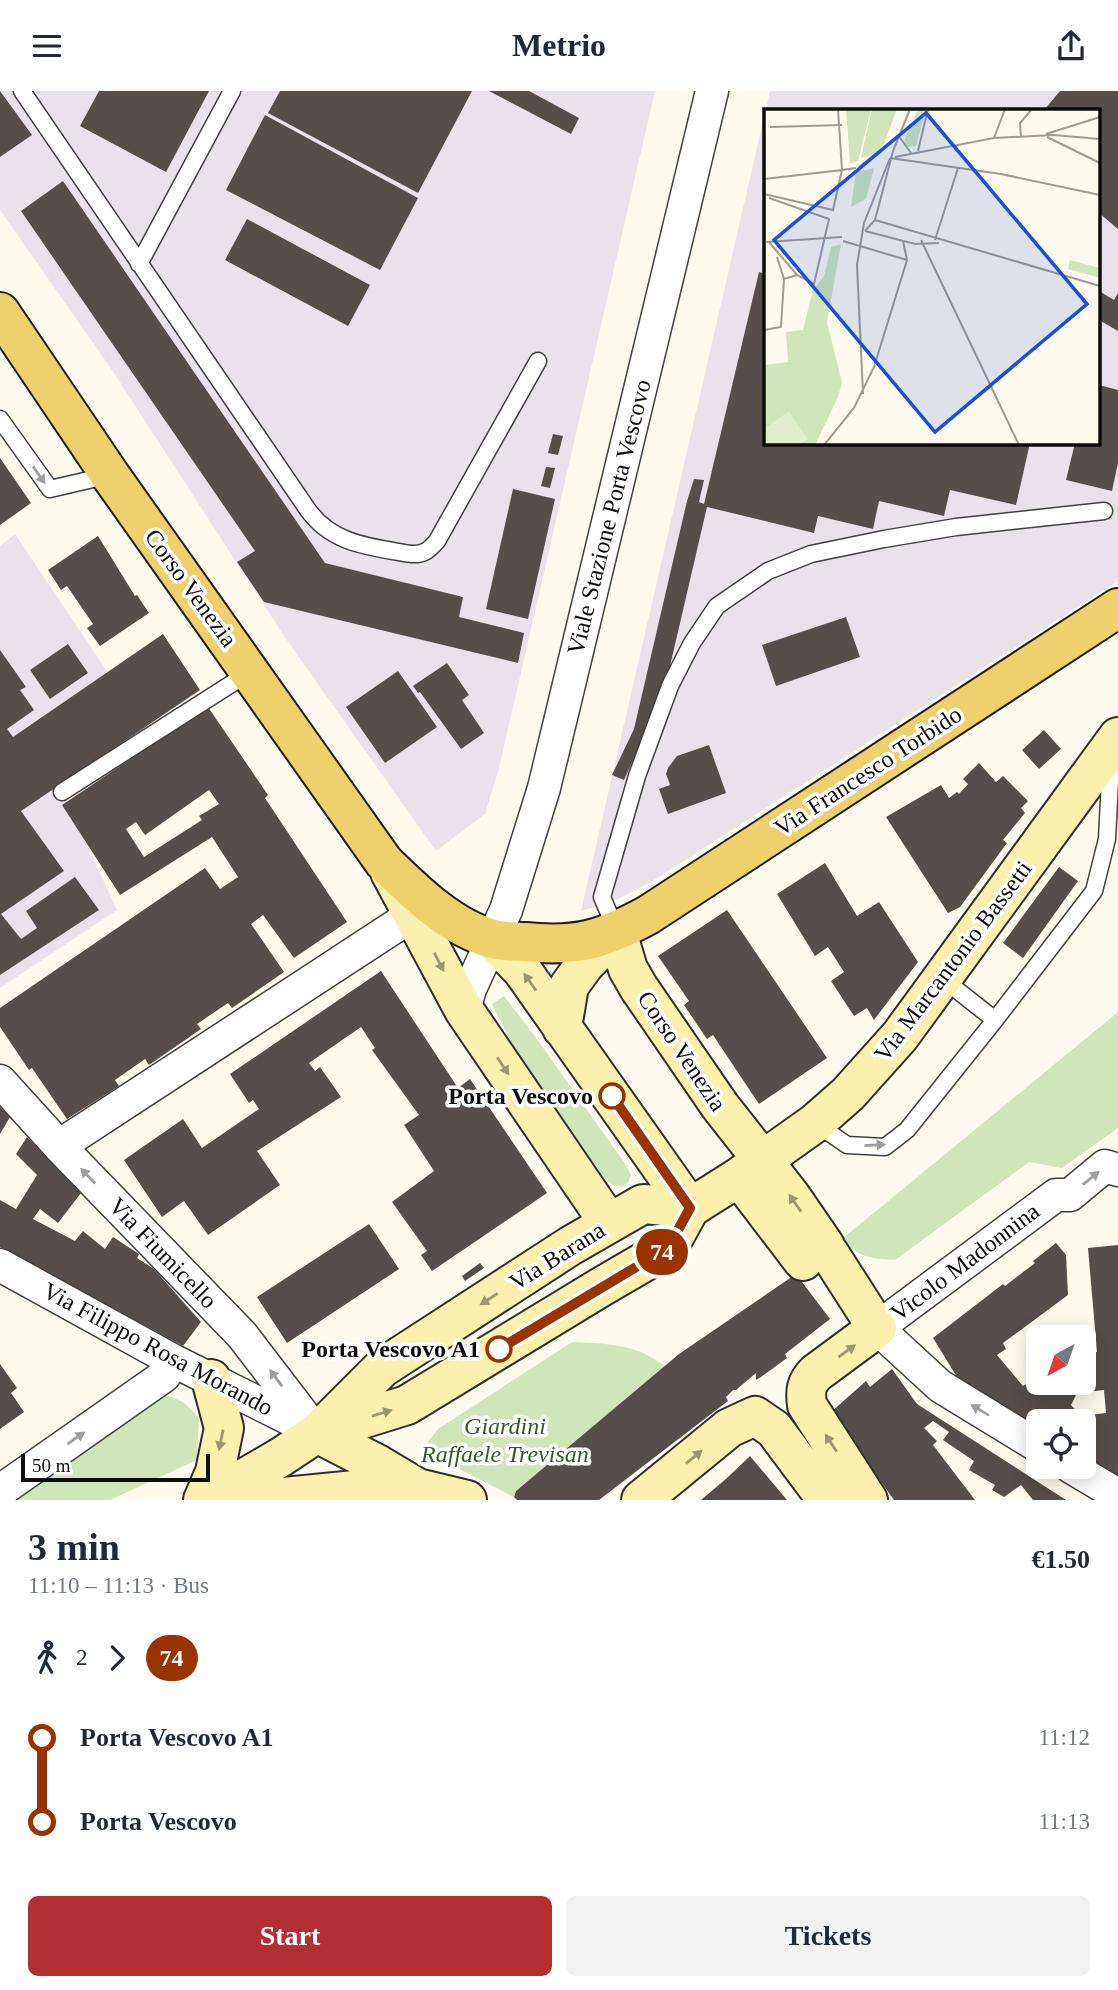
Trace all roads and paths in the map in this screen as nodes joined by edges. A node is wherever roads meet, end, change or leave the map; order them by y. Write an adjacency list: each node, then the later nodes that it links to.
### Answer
1 (22, 91): 4 (lane)
2 (232, 91): 4 (lane)
3 (712, 91): 17 (street, Viale Stazione Porta Vescovo)
4 (139, 264): 6 (lane)
5 (0, 312): 8 (main road, Corso Venezia)
6 (538, 361)
7 (0, 419): 8 (lane, one-way to 8)
8 (110, 475): 11 (main road, Corso Venezia)
9 (1104, 511): 16 (lane)
10 (1118, 608): 16 (main road, Via Francesco Torbido)
11 (250, 672): 13 (lane); 14 (main road, Corso Venezia)
12 (1114, 742): 18 (main road, Via Marcantonio Bassetti); 20 (lane)
13 (62, 792)
14 (384, 862): 15 (main road, Corso Venezia); 17 (main road, Corso Venezia)
15 (414, 914): 17 (street, Corso Venezia); 19 (main road, Corso Venezia, one-way to 19); 24 (street)
16 (617, 932): 17 (main road, Via Francesco Torbido); 21 (main road, Via Francesco Torbido); 25 (main road, Corso Venezia)
17 (493, 940): 19 (street); 21 (main road, Corso Venezia, one-way to 17)
18 (943, 979): 20 (lane); 23 (main road, Via Marcantonio Bassetti)
19 (464, 1010): 28 (main road, Corso Venezia, one-way to 28)
20 (995, 1020): 23 (lane, one-way to 20)
21 (562, 1028): 27 (main road, Corso Venezia)
22 (0, 1081): 24 (street, Via Fiumicello)
23 (815, 1123): 25 (main road, Via Marcantonio Bassetti)
24 (59, 1146): 33 (street, Via Fiumicello, one-way to 24)
25 (750, 1169): 27 (main road, Via Marcantonio Bassetti); 30 (main road, one-way to 25)
26 (1118, 1170): 30 (street, Vicolo Madonnina, one-way to 26)
27 (690, 1208): 28 (main road, Via Barana); 33 (main road, Via Barana, one-way to 27)
28 (609, 1223): 33 (main road, Via Barana, one-way to 33)
29 (0, 1265): 31 (street, Via Filippo Rosa Morando)
30 (877, 1328): 34 (street, one-way to 30); 44 (main road, Vicolo Madonnina, one-way to 30)
31 (174, 1361): 32 (street, Via Filippo Rosa Morando); 36 (street, one-way to 31)
32 (211, 1379): 33 (street, Via Filippo Rosa Morando); 39 (main road, one-way to 39)
33 (317, 1433): 37 (main road); 39 (main road, Via Barana)
34 (1026, 1439)
35 (1091, 1479): 38 (street)
36 (0, 1491)
37 (425, 1494): 40 (main road); 41 (main road)
38 (1118, 1495)
39 (205, 1500)
40 (252, 1500)
41 (467, 1500)
42 (641, 1500): 43 (main road, one-way to 43)
43 (827, 1500)
44 (868, 1500)

